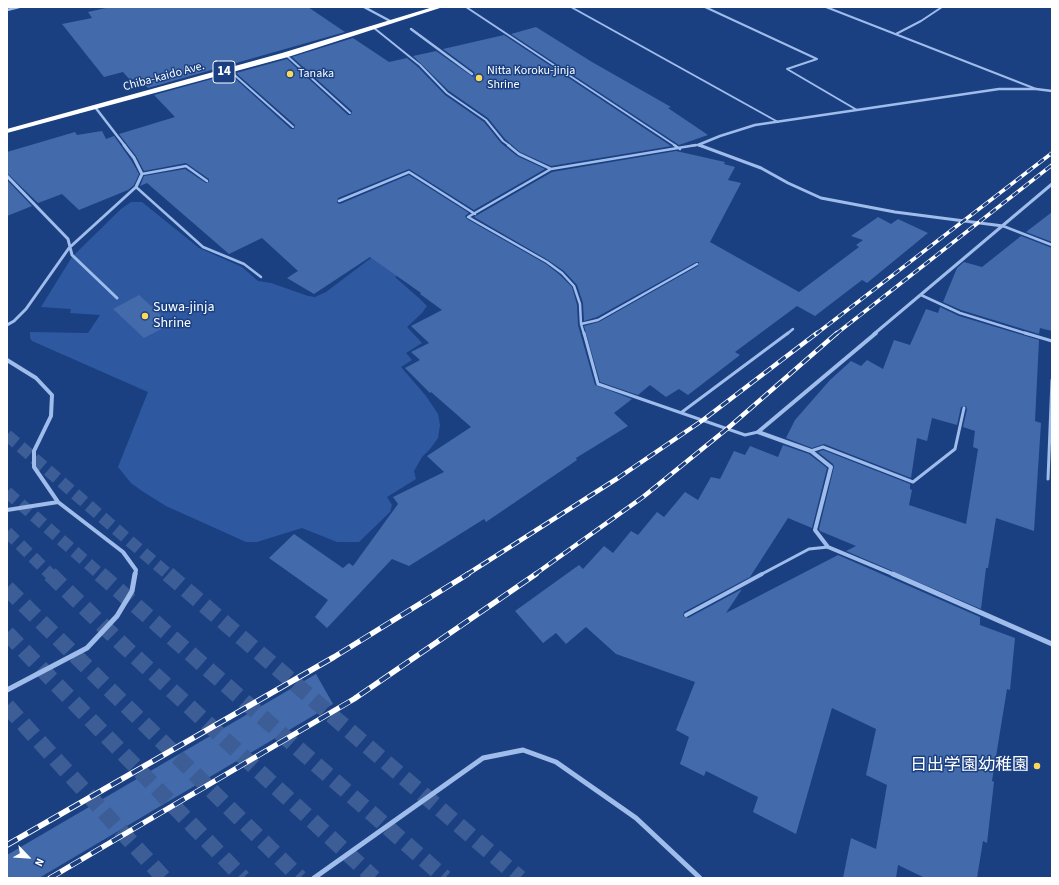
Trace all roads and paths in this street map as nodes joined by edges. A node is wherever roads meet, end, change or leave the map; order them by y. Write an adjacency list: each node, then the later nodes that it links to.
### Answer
1 (19, 7): 9 (street)
2 (364, 7): 10 (street)
3 (440, 7): 10 (highway, Chiba-kaido Ave. / 14)
4 (466, 7): 26 (lane)
5 (572, 7): 22 (lane)
6 (705, 7): 20 (lane)
7 (826, 7): 13 (lane)
8 (942, 7): 13 (lane)
9 (7, 10)
10 (392, 23): 11 (highway, Chiba-kaido Ave. / 14)
11 (374, 28): 14 (highway, Chiba-kaido Ave. / 14); 27 (lane)
12 (411, 29): 16 (street)
13 (896, 34): 17 (lane)
14 (286, 55): 15 (highway, Chiba-kaido Ave. / 14); 21 (lane)
15 (229, 70): 19 (highway, Chiba-kaido Ave. / 14); 23 (lane)
16 (472, 74)
17 (1036, 89): 18 (street); 20 (street)
18 (1052, 91)
19 (95, 107): 24 (highway, Chiba-kaido Ave. / 14); 28 (street)
20 (857, 110): 22 (street)
21 (350, 113)
22 (778, 122): 25 (street)
23 (293, 127)
24 (7, 131)
25 (698, 145): 26 (lane); 35 (street)
26 (680, 149): 27 (lane)
27 (551, 169): 34 (lane)
28 (142, 174): 30 (lane); 32 (street)
29 (7, 176): 37 (street)
30 (207, 181)
31 (1052, 184): 35 (street)
32 (136, 187): 37 (street); 39 (lane)
33 (339, 201): 34 (lane)
34 (475, 214): 42 (lane)
35 (1003, 226): 36 (lane); 40 (street)
36 (1052, 245)
37 (69, 248): 41 (street); 43 (street)
38 (696, 264): 42 (lane)
39 (261, 278)
40 (921, 295): 45 (lane); 50 (street)
41 (117, 298)
42 (581, 324): 49 (lane)
43 (7, 325)
44 (793, 329): 49 (lane)
45 (1052, 340)
46 (7, 360): 53 (street)
47 (1052, 380): 52 (lane)
48 (964, 408): 51 (lane)
49 (682, 412): 50 (lane)
50 (758, 432): 51 (street)
51 (811, 451): 55 (street)
52 (1048, 478)
53 (58, 502): 54 (street); 58 (street)
54 (7, 510)
55 (828, 547): 56 (lane); 57 (street)
56 (686, 615)
57 (1052, 644)
58 (7, 690)
59 (314, 878): 60 (street)
60 (700, 878)

